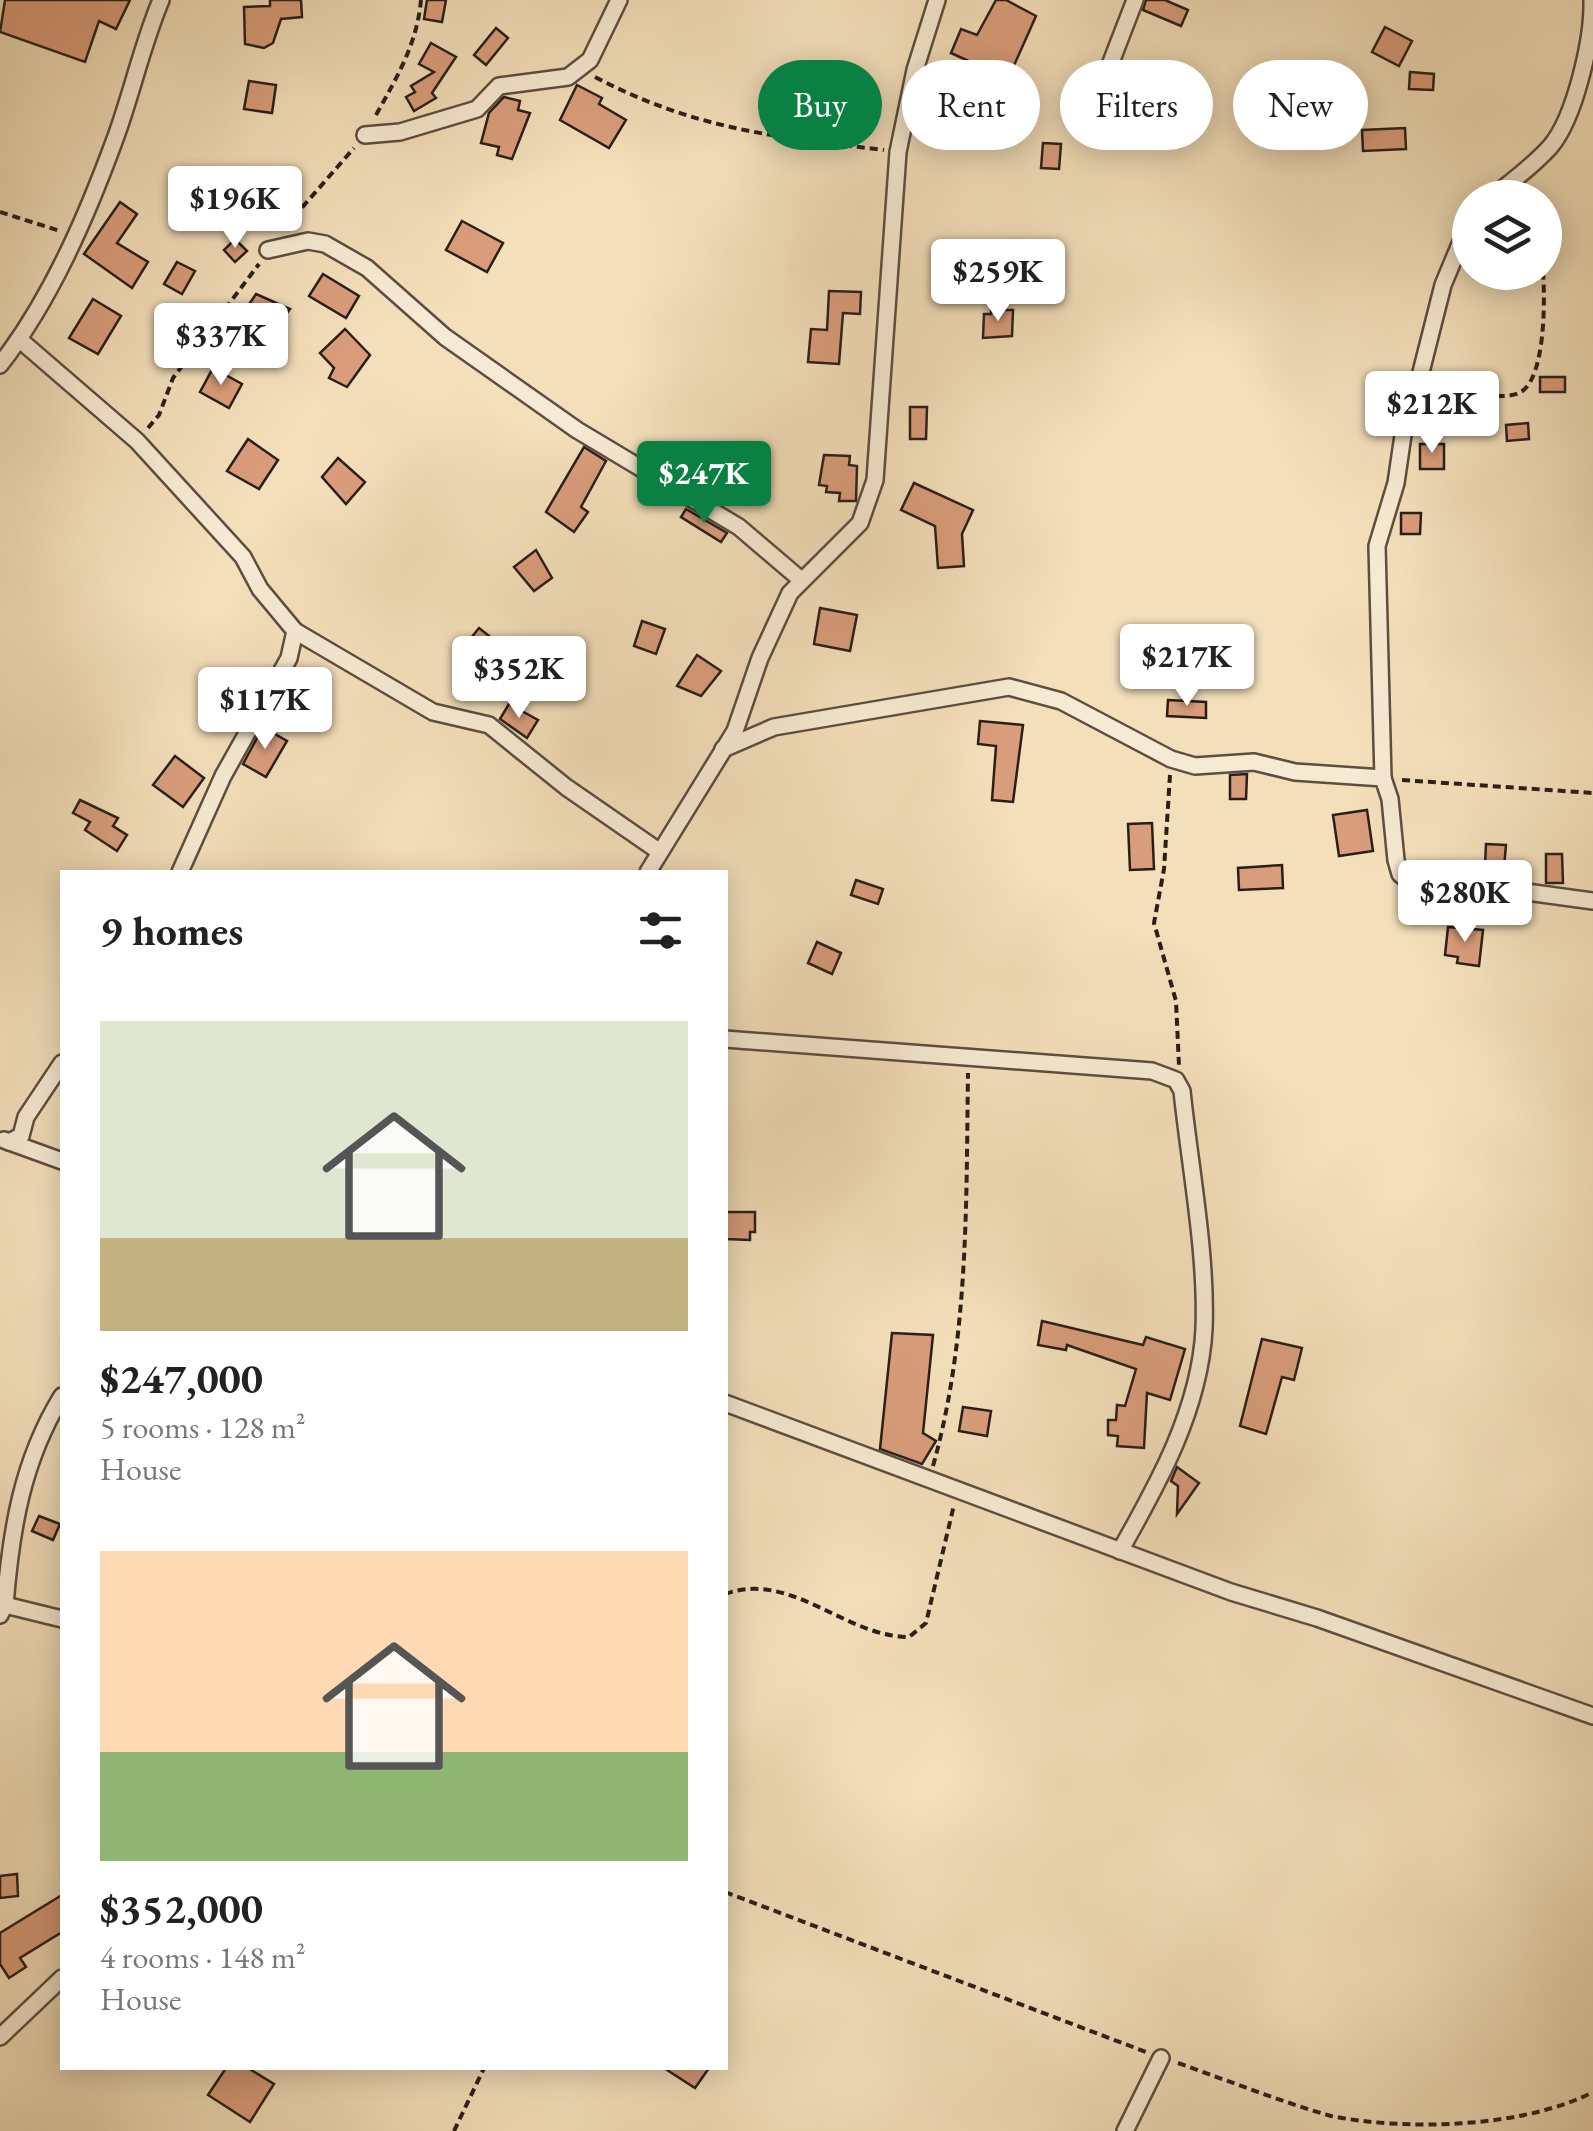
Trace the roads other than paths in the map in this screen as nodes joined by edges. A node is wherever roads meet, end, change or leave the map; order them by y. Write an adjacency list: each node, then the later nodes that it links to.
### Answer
1 (161, 0): 11 (street)
2 (619, 0): 7 (street)
3 (937, 0): 13 (street)
4 (1134, 0): 6 (street)
5 (1592, 0): 8 (street)
6 (1112, 60)
7 (365, 136)
8 (1512, 180)
9 (268, 250): 13 (street)
10 (1452, 263): 16 (street)
11 (20, 340): 12 (street); 14 (street)
12 (0, 366)
13 (800, 579): 15 (street)
14 (295, 632): 17 (street); 18 (street)
15 (723, 749): 16 (street); 17 (street)
16 (1382, 778): 20 (street)
17 (660, 852): 19 (street)
18 (181, 870)
19 (649, 870)
20 (1593, 902)
21 (728, 1040): 27 (street)
22 (60, 1066): 23 (street)
23 (5, 1140): 24 (street)
24 (60, 1160)
25 (60, 1399): 28 (street)
26 (728, 1403): 27 (street)
27 (1120, 1551): 30 (street)
28 (2, 1610): 29 (street)
29 (60, 1618)
30 (1593, 1716)
31 (60, 1980): 32 (street)
32 (0, 2037)
33 (1161, 2058): 34 (street)
34 (1125, 2131)

